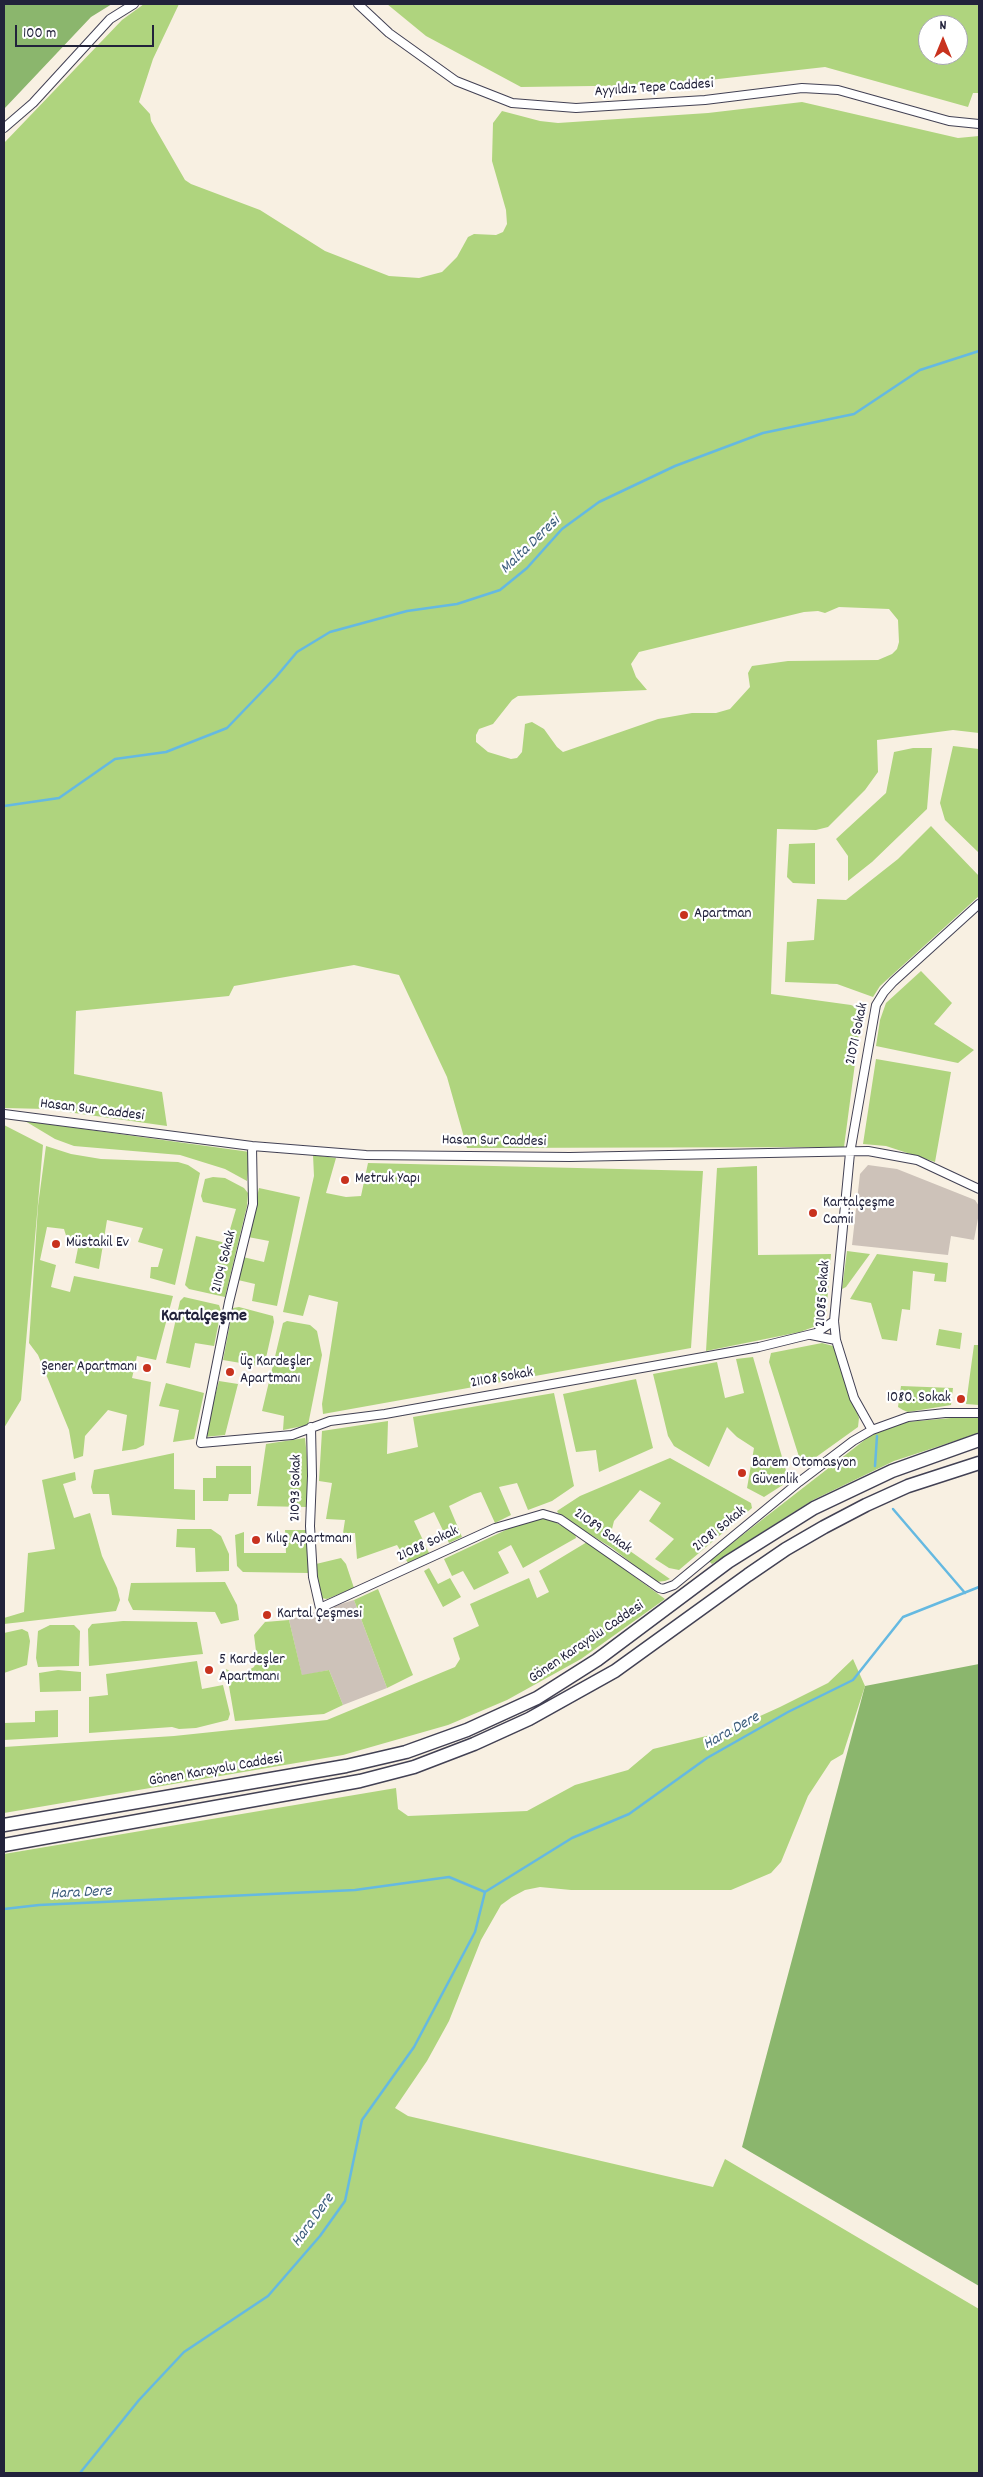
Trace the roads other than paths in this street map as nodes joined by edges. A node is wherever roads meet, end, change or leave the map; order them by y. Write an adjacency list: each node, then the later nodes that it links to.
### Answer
1 (134, 4): 4 (street)
2 (358, 4): 3 (street, Ayyıldız Tepe Caddesi)
3 (979, 124)
4 (4, 128)
5 (979, 904): 8 (street, 21071 Sokak)
6 (4, 1114): 7 (street, Hasan Sur Caddesi)
7 (252, 1146): 8 (street, Hasan Sur Caddesi); 17 (street, 21104 Sokak)
8 (850, 1153): 9 (street, Hasan Sur Caddesi); 10 (street, 21085 Sokak)
9 (979, 1189)
10 (834, 1321): 11 (street, 21108 Sokak); 12 (street, 21085 Sokak)
11 (809, 1335): 12 (street, 21108 Sokak); 14 (street, 21108 Sokak)
12 (836, 1340): 15 (street, 21085 Sokak)
13 (979, 1413): 15 (street, 21081 Sokak)
14 (311, 1427): 17 (street, 21108 Sokak); 21 (street, 21093 Sokak)
15 (872, 1430): 20 (street, 21081 Sokak)
16 (979, 1440): 22 (highway, Gönen Karayolu Caddesi)
17 (201, 1443)
18 (979, 1463): 23 (highway)
19 (550, 1515): 20 (street, 21089 Sokak); 21 (street, 21088 Sokak)
20 (638, 1574)
21 (320, 1608)
22 (4, 1825)
23 (4, 1845)

